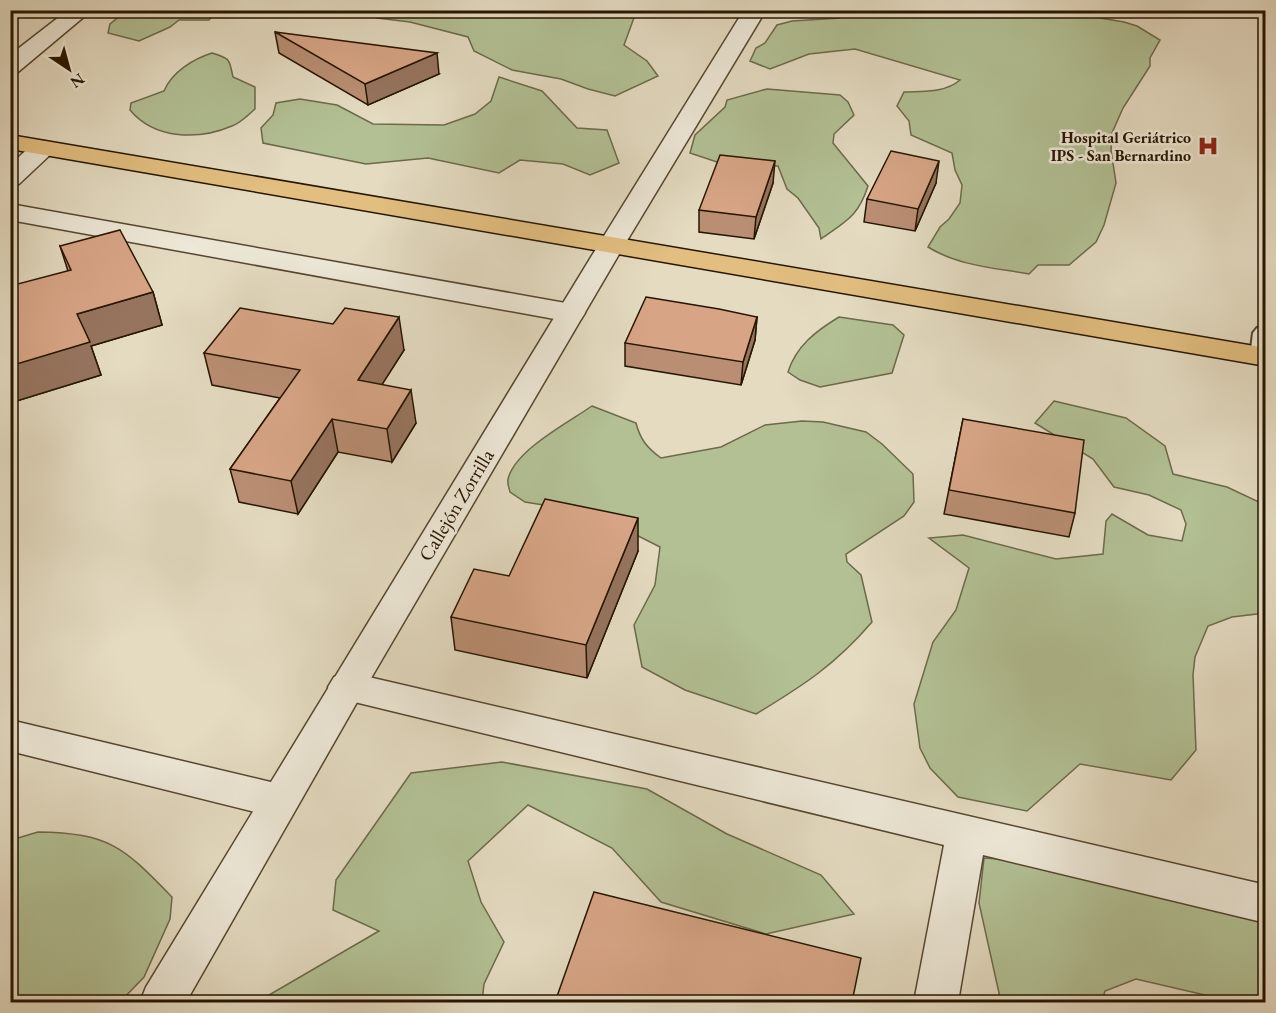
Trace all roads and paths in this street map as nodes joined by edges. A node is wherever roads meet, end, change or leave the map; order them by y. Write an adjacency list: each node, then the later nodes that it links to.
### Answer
1 (82, 10): 3 (street)
2 (755, 10): 8 (street, Callejón Zorrilla)
3 (10, 67)
4 (10, 142): 5 (main road)
5 (43, 148): 6 (street); 8 (main road)
6 (10, 179)
7 (10, 212): 9 (street)
8 (612, 244): 9 (street, Callejón Zorrilla); 10 (main road)
9 (571, 313): 11 (street, Callejón Zorrilla)
10 (1265, 349)
11 (347, 687): 13 (street, Callejón Zorrilla); 14 (street)
12 (10, 735): 13 (street)
13 (279, 801): 16 (street, Callejón Zorrilla)
14 (967, 832): 15 (street); 17 (street)
15 (1266, 904)
16 (162, 1002)
17 (936, 1002)

